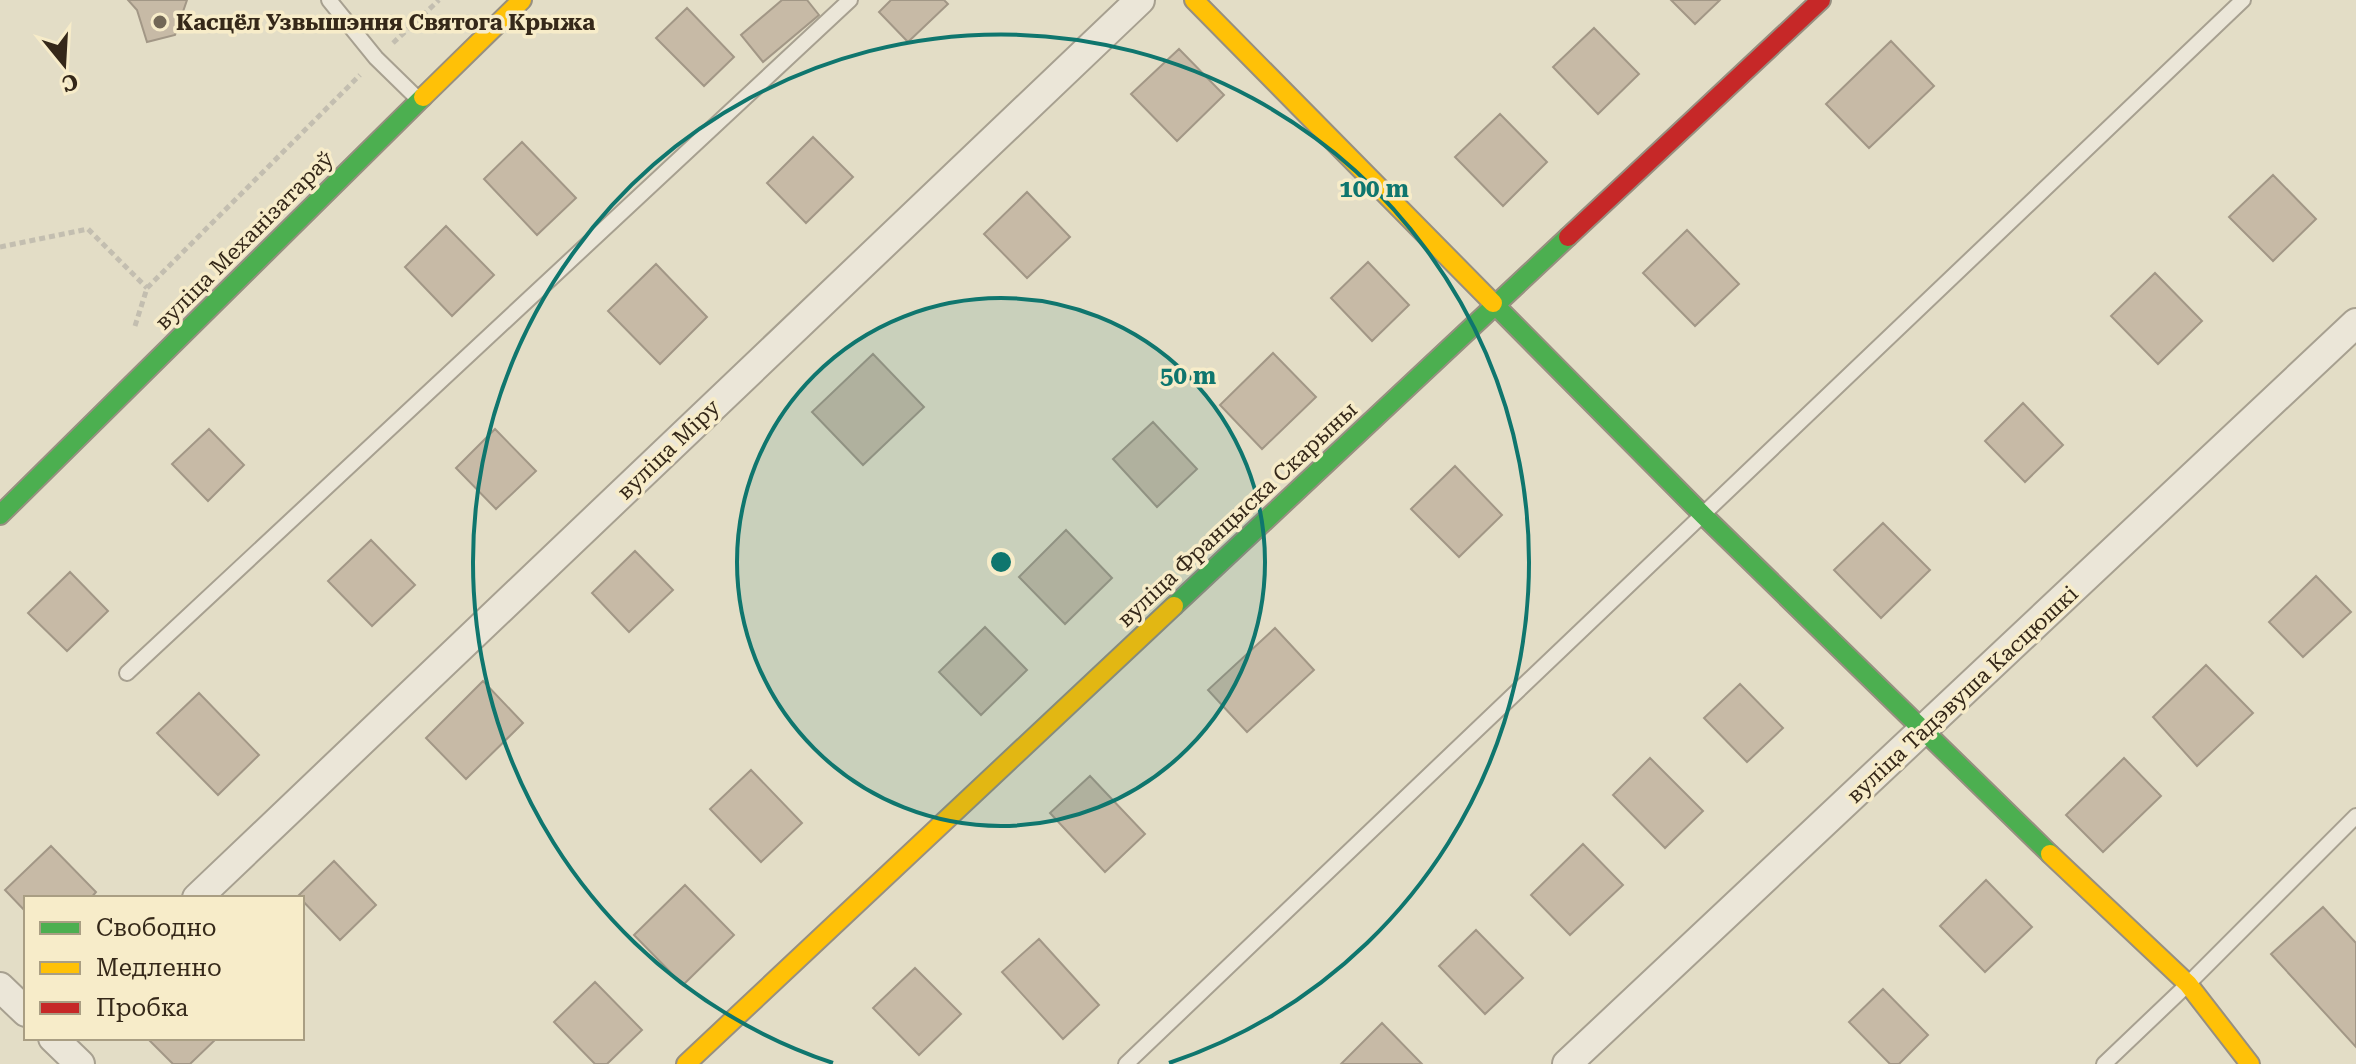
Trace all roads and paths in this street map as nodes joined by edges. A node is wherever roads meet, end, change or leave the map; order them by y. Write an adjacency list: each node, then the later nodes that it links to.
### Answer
1 (329, 0): 9 (lane)
2 (439, 0): 9 (path)
3 (522, 0): 10 (street, вуліца Механізатараў)
4 (850, 0): 18 (lane)
5 (1140, 0): 21 (street, вуліца Міру)
6 (1194, 0): 13 (street)
7 (1821, 0): 13 (street, вуліца Францыска Скарыны)
8 (2243, 0): 17 (lane)
9 (376, 58): 10 (lane); 12 (path)
10 (420, 100): 16 (street, вуліца Механізатараў)
11 (0, 247): 12 (path)
12 (147, 288): 15 (path)
13 (1495, 305): 17 (street); 27 (street, вуліца Францыска Скарыны)
14 (2356, 323): 19 (street, вуліца Тадэвуша Касцюшкі)
15 (125, 336)
16 (0, 515)
17 (1703, 515): 19 (street); 28 (lane)
18 (127, 673)
19 (1925, 730): 22 (street); 29 (street, вуліца Тадэвуша Касцюшкі)
20 (2356, 816): 22 (lane)
21 (199, 896)
22 (2188, 984): 30 (lane); 31 (street)
23 (0, 987): 24 (street)
24 (24, 1010)
25 (55, 1040): 26 (street)
26 (80, 1064)
27 (686, 1064)
28 (1126, 1064)
29 (1567, 1064)
30 (2104, 1064)
31 (2250, 1064)

